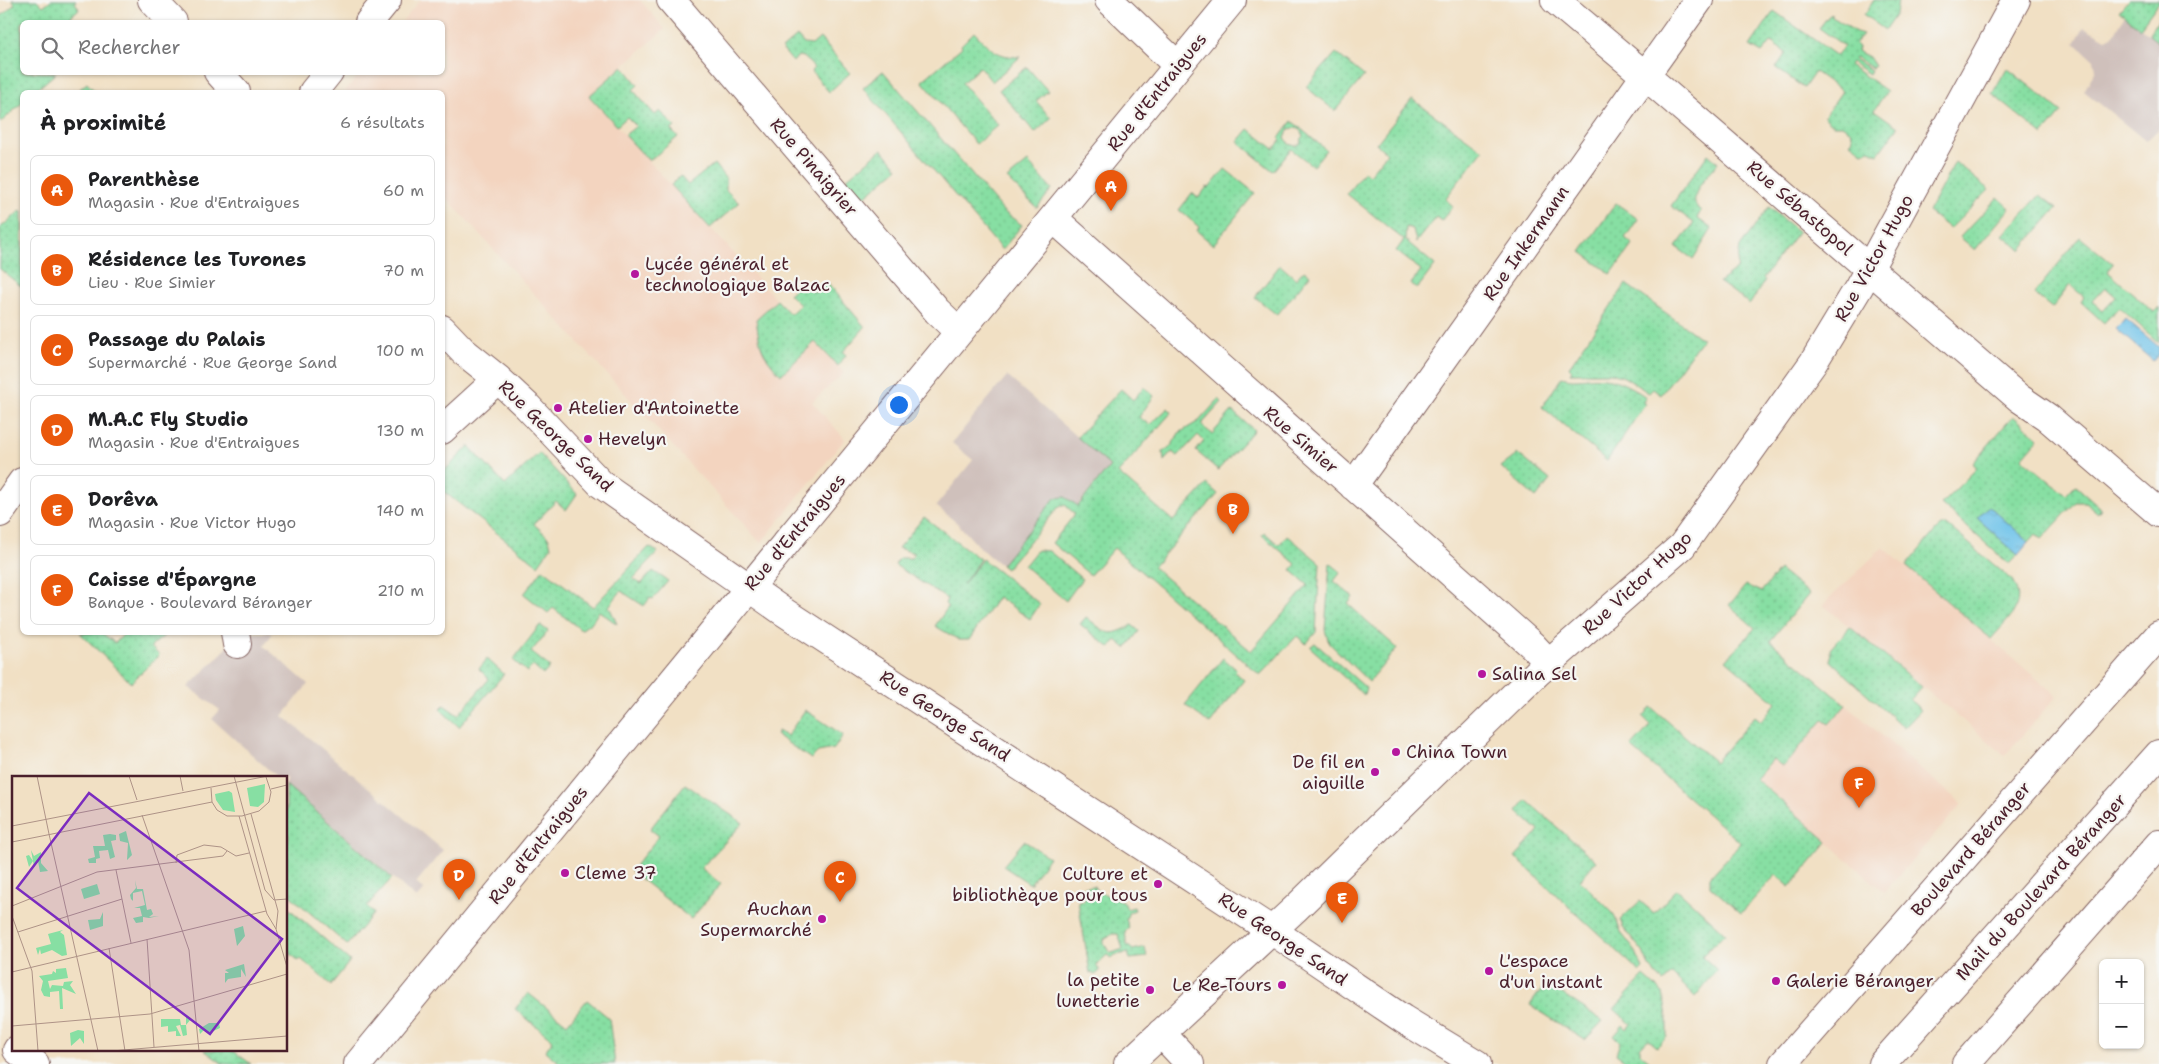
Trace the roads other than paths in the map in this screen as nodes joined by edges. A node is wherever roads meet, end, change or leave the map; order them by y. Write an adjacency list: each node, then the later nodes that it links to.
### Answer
1 (152, 0): 9 (street)
2 (387, 0): 10 (street)
3 (671, 0): 20 (street, Rue Pinaigrier)
4 (1109, 0): 11 (street)
5 (1232, 0): 11 (street, Rue d'Entraigues)
6 (1555, 0): 14 (street, Rue Sébastopol)
7 (1699, 0): 14 (street, Rue Inkermann)
8 (2016, 0): 18 (street, Rue Victor Hugo)
9 (171, 20)
10 (371, 20)
11 (1178, 66): 17 (street, Rue d'Entraigues)
12 (221, 75): 15 (street)
13 (327, 75): 16 (street)
14 (1645, 76): 18 (street, Rue Sébastopol); 24 (street, Rue Inkermann)
15 (234, 90)
16 (315, 90)
17 (1053, 218): 20 (street, Rue d'Entraigues); 24 (street, Rue Simier)
18 (1869, 268): 26 (street, Rue Sébastopol); 29 (street, Rue Victor Hugo)
19 (445, 332): 21 (street, Rue George Sand)
20 (959, 332): 27 (street, Rue d'Entraigues)
21 (498, 379): 22 (street); 27 (street, Rue George Sand)
22 (445, 427)
23 (20, 485): 25 (street)
24 (1353, 486): 29 (street, Rue Simier)
25 (0, 513)
26 (2159, 513)
27 (750, 588): 32 (street, Rue George Sand); 38 (street, Rue d'Entraigues)
28 (2159, 635): 42 (street, Boulevard Béranger)
29 (1549, 663): 32 (street, Rue Victor Hugo)
30 (2159, 754): 43 (street, Mail du Boulevard Béranger)
31 (2159, 844): 44 (street)
32 (1272, 930): 33 (street, Rue Victor Hugo); 41 (street, Rue George Sand)
33 (1161, 1033): 39 (street, Rue Victor Hugo); 40 (street)
34 (0, 1037): 35 (street)
35 (12, 1046)
36 (20, 1052): 37 (street)
37 (35, 1064)
38 (358, 1064)
39 (1128, 1064)
40 (1190, 1064)
41 (1478, 1064)
42 (1783, 1064)
43 (1882, 1064)
44 (1966, 1064)

